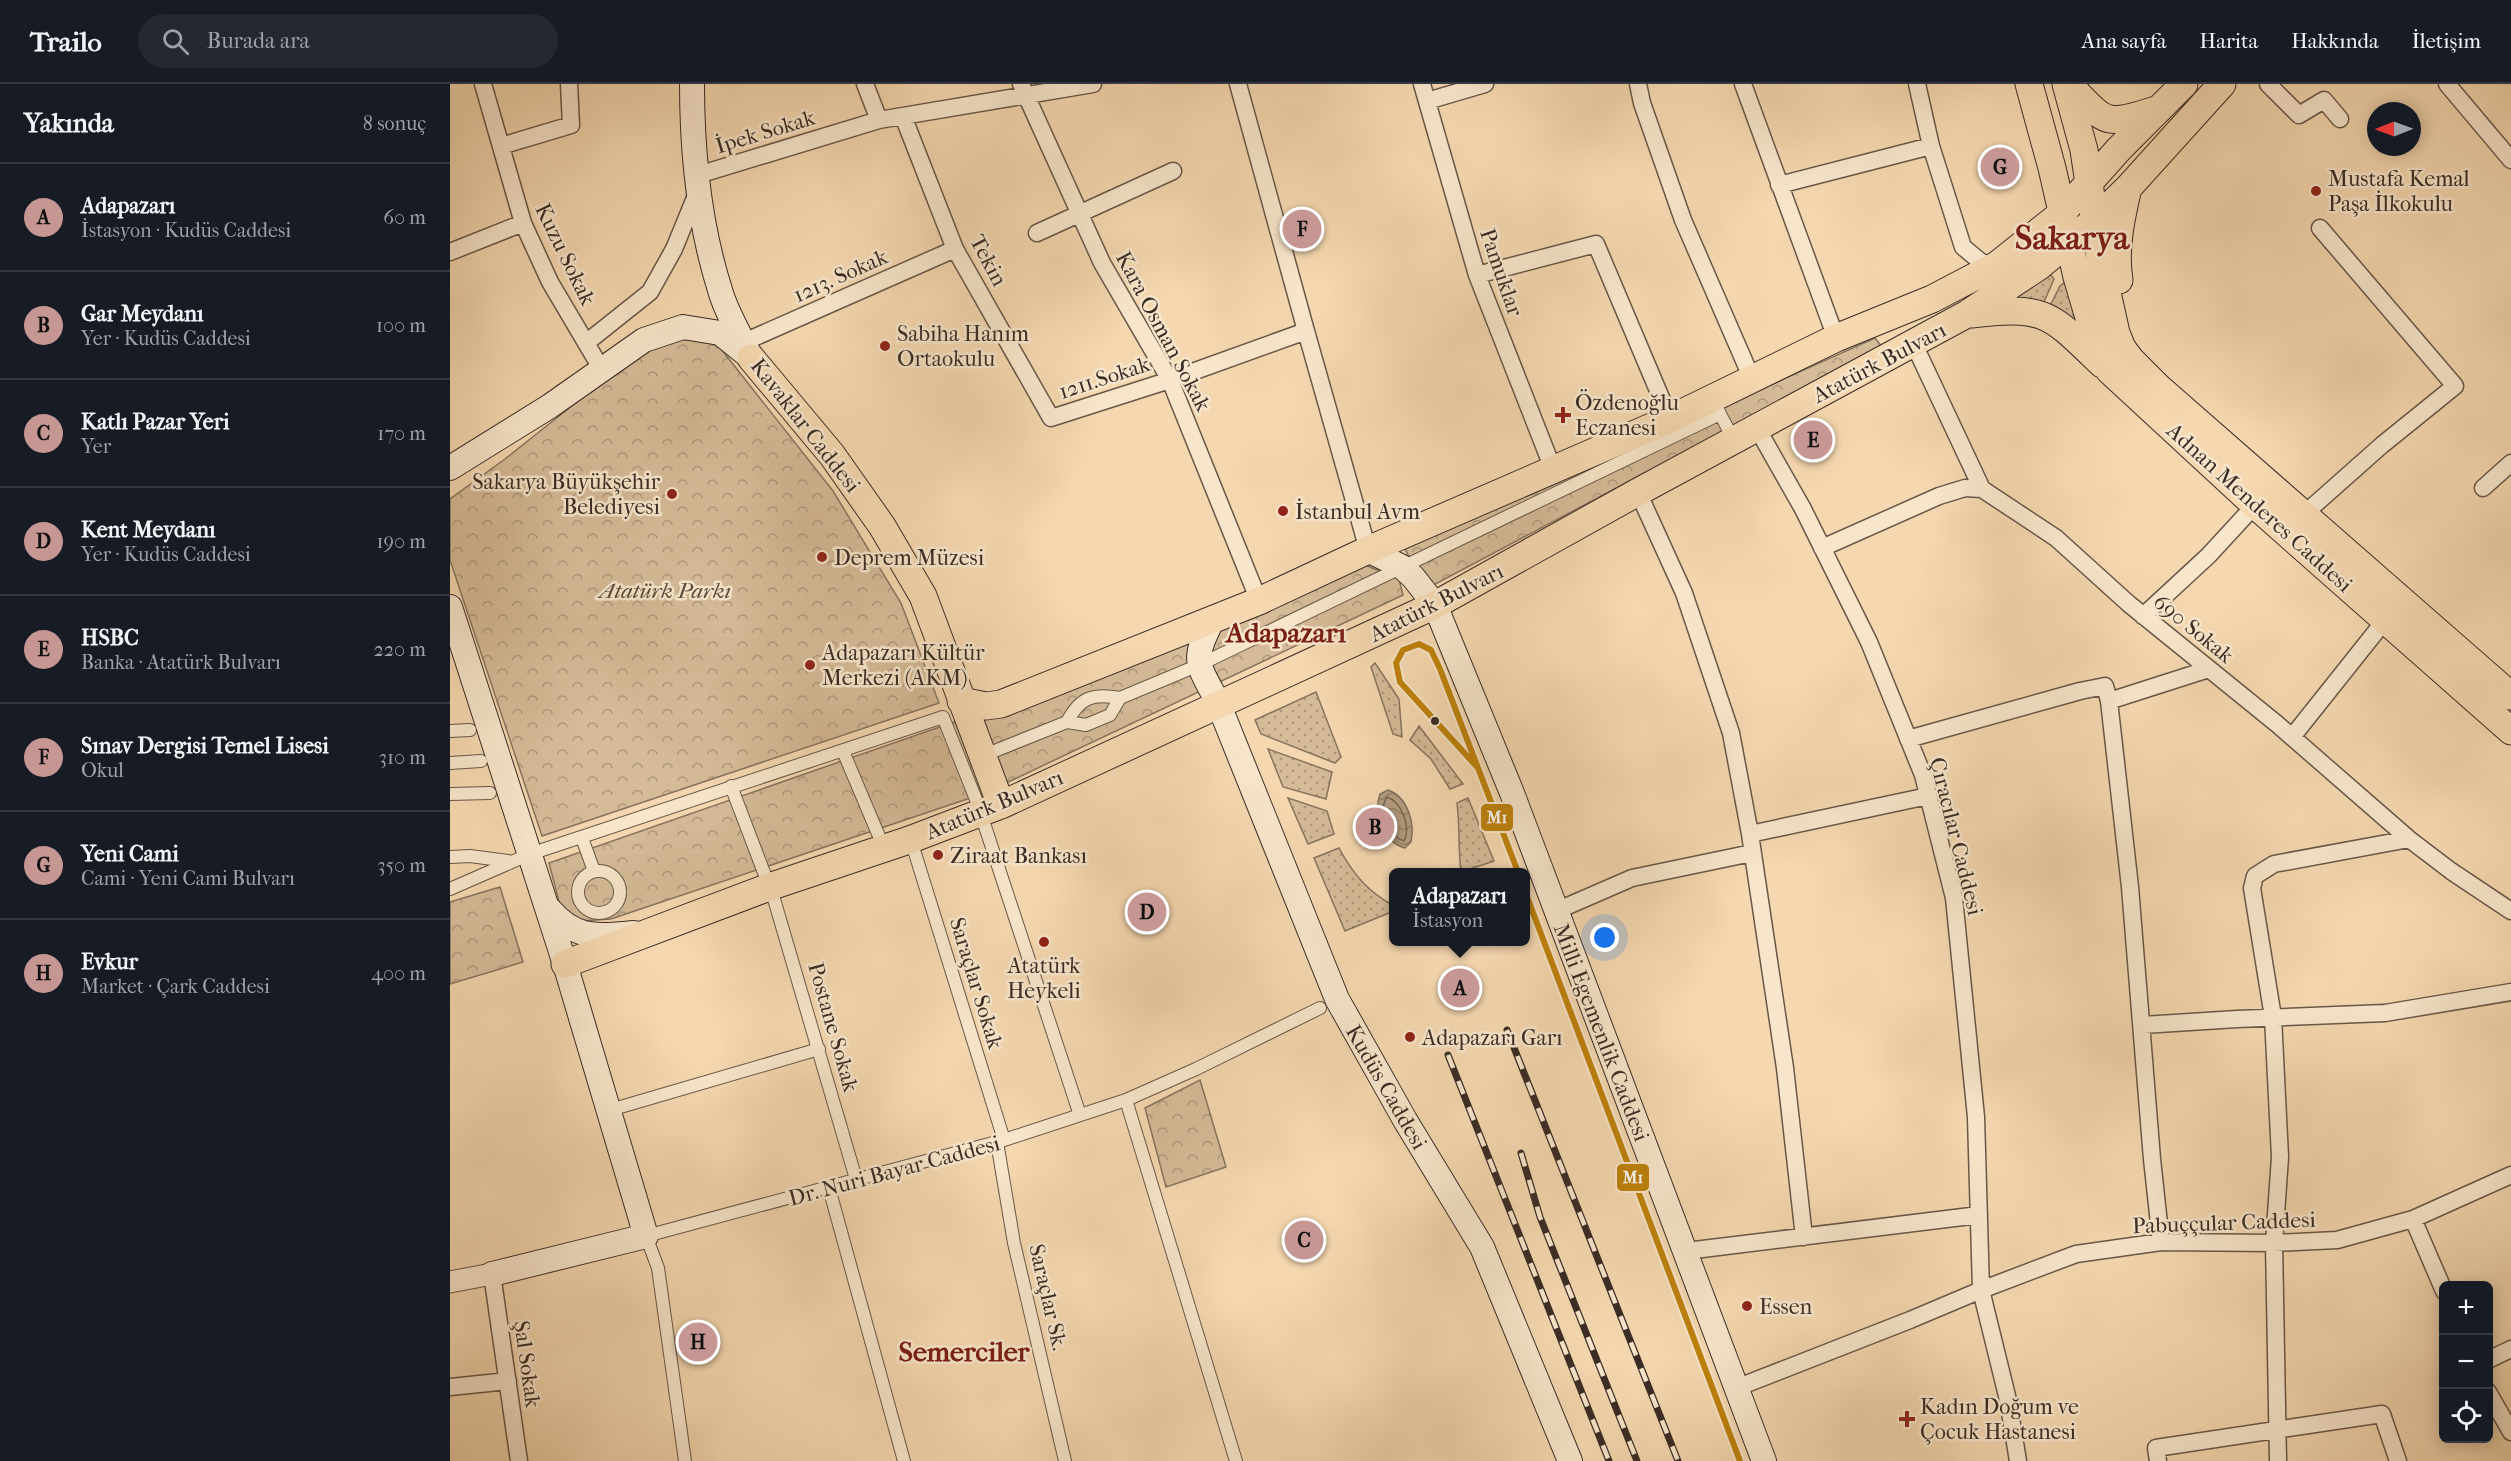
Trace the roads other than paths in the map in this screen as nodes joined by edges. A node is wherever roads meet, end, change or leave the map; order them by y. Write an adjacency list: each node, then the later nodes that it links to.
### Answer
1 (483, 84): 24 (street, Kuzu Sokak)
2 (569, 84): 24 (street)
3 (693, 84): 29 (main road, Kavaklar Caddesi)
4 (865, 84): 23 (street)
5 (1093, 84): 18 (street, İpek Sokak)
6 (1238, 84): 46 (street)
7 (1422, 84): 19 (street, Pamuklar)
8 (1485, 84): 19 (street)
9 (1638, 84): 53 (street)
10 (1743, 84): 31 (street)
11 (1917, 84): 25 (street)
12 (2029, 84): 28 (main road, Adnan Menderes Caddesi)
13 (2067, 84): 20 (main road); 30 (main road, Adnan Menderes Caddesi)
14 (2184, 84): 20 (main road, Atatürk Bulvarı)
15 (2222, 84): 32 (main road, Atatürk Bulvarı)
16 (2268, 84): 22 (street)
17 (2447, 84): 26 (street)
18 (1024, 90): 21 (street, İpek Sokak); 33 (street, Kara Osman Sokak)
19 (1427, 101): 44 (street, Pamuklar)
20 (2162, 108): 30 (main road, Atatürk Bulvarı)
21 (903, 116): 23 (street, İpek Sokak); 41 (street, Tekin)
22 (2340, 119)
23 (879, 120): 29 (street, İpek Sokak)
24 (501, 146): 36 (street, Kuzu Sokak)
25 (1931, 146): 31 (street); 43 (street)
26 (2511, 160)
27 (1173, 171): 33 (street)
28 (2055, 179): 34 (main road, Adnan Menderes Caddesi); 38 (main road)
29 (698, 181): 49 (street); 50 (main road, Kavaklar Caddesi)
30 (2089, 183): 34 (main road, Atatürk Bulvarı); 35 (main road, Adnan Menderes Caddesi)
31 (1779, 185): 47 (street)
32 (2128, 188): 35 (main road, Atatürk Bulvarı); 55 (main road)
33 (1079, 213): 39 (street); 54 (street, Kara Osman Sokak)
34 (2061, 214): 38 (main road, Atatürk Bulvarı); 40 (main road, Adnan Menderes Caddesi)
35 (2095, 220): 40 (main road, Atatürk Bulvarı); 55 (main road, Adnan Menderes Caddesi)
36 (523, 223): 42 (street); 49 (street, Kuzu Sokak)
37 (2320, 228): 67 (street)
38 (2039, 232): 43 (main road, Atatürk Bulvarı)
39 (1037, 233)
40 (2069, 244): 45 (main road, Atatürk Bulvarı); 52 (main road, Adnan Menderes Caddesi)
41 (955, 249): 50 (street, 1213. Sokak); 57 (street, Tekin)
42 (450, 252)
43 (1997, 265): 47 (main road, Atatürk Bulvarı)
44 (1477, 275): 58 (street); 62 (street, Pamuklar)
45 (1967, 314): 48 (main road, Atatürk Bulvarı); 52 (main road)
46 (1306, 331): 54 (street, 1211.Sokak); 69 (street)
47 (1836, 338): 53 (main road, Atatürk Bulvarı)
48 (1913, 342): 59 (main road, Atatürk Bulvarı); 64 (street)
49 (586, 343): 51 (street, Kuzu Sokak)
50 (748, 350): 51 (main road); 83 (main road, Kavaklar Caddesi)
51 (602, 370): 61 (main road)
52 (2109, 370): 66 (main road, Adnan Menderes Caddesi)
53 (1752, 379): 56 (main road, Atatürk Bulvarı)
54 (1170, 380): 57 (street, 1211.Sokak); 71 (street, Kara Osman Sokak)
55 (2159, 388): 67 (main road, Adnan Menderes Caddesi)
56 (1716, 406): 58 (main road, Atatürk Bulvarı); 59 (street); 70 (street)
57 (1051, 418)
58 (1670, 419): 62 (main road, Atatürk Bulvarı)
59 (1745, 434): 65 (main road, Atatürk Bulvarı); 68 (street, Çıracılar Caddesi)
60 (2511, 463): 63 (street)
61 (450, 468)
62 (1553, 469): 69 (main road, Atatürk Bulvarı)
63 (2484, 488)
64 (1982, 489): 68 (street); 74 (street, 690 Sokak)
65 (1638, 492): 72 (main road, Atatürk Bulvarı); 99 (street)
66 (2255, 505): 74 (street); 76 (main road, Adnan Menderes Caddesi)
67 (2303, 515): 79 (main road, Adnan Menderes Caddesi)
68 (1822, 548): 89 (street, Çıracılar Caddesi)
69 (1368, 550): 70 (main road); 71 (main road, Atatürk Bulvarı)
70 (1402, 567): 72 (main road, Milli Egemenlik Caddesi); 77 (street)
71 (1259, 601): 75 (main road, Atatürk Bulvarı)
72 (1435, 605): 82 (main road, Atatürk Bulvarı); 110 (main road, Milli Egemenlik Caddesi)
73 (450, 607): 105 (main road)
74 (2143, 616): 78 (street, 690 Sokak)
75 (1213, 619): 77 (main road); 83 (main road, Atatürk Bulvarı)
76 (2386, 619): 87 (main road, Adnan Menderes Caddesi); 88 (street)
77 (1199, 665): 80 (street); 82 (main road, Kudüs Caddesi)
78 (2209, 669): 81 (street); 88 (street, 690 Sokak)
79 (2511, 696)
80 (1120, 698): 84 (street); 84 (street)
81 (2109, 702): 89 (street); 117 (street)
82 (1219, 705): 98 (main road, Atatürk Bulvarı); 150 (main road, Kudüs Caddesi)
83 (963, 708): 91 (main road, Kavaklar Caddesi)
84 (1067, 722): 91 (street)
85 (470, 730): 86 (street)
86 (450, 731)
87 (2511, 731)
88 (2292, 737): 101 (street, 690 Sokak)
89 (1908, 739): 97 (street, Çıracılar Caddesi)
90 (843, 751): 94 (street); 98 (street); 102 (street, Saraçlar Sokak)
91 (982, 756): 98 (main road, Kavaklar Caddesi)
92 (481, 761): 93 (street)
93 (450, 764)
94 (730, 786): 100 (street); 107 (street, Postane Sokak)
95 (490, 793): 96 (street)
96 (450, 794)
97 (1928, 796): 99 (street); 126 (street, Çıracılar Caddesi)
98 (990, 809): 102 (main road, Atatürk Bulvarı); 121 (street)
99 (1750, 834): 103 (street)
100 (582, 838): 105 (street); 106 (street)
101 (2409, 838): 111 (street, 690 Sokak); 116 (street)
102 (896, 844): 107 (main road, Atatürk Bulvarı); 122 (street, Saraçlar Sokak)
103 (1752, 853): 110 (street); 129 (street)
104 (450, 857): 105 (street)
105 (520, 857): 108 (street); 109 (main road)
106 (594, 871)
107 (769, 887): 112 (main road, Atatürk Bulvarı); 118 (street, Postane Sokak)
108 (450, 889)
109 (546, 904): 112 (main road); 113 (main road)
110 (1556, 911): 132 (main road, Milli Egemenlik Caddesi)
111 (2511, 911)
112 (647, 932): 113 (main road, Atatürk Bulvarı)
113 (565, 964): 120 (main road)
114 (2511, 992): 116 (street)
115 (1320, 1008): 119 (street, Dr. Nuri Bayar Caddesi)
116 (2273, 1017): 117 (street); 131 (street)
117 (2142, 1025): 130 (street)
118 (819, 1048): 120 (street); 124 (street, Postane Sokak)
119 (1126, 1100): 121 (street, Dr. Nuri Bayar Caddesi); 149 (street)
120 (610, 1110): 128 (main road)
121 (1080, 1115): 122 (street, Dr. Nuri Bayar Caddesi)
122 (1000, 1141): 124 (street, Dr. Nuri Bayar Caddesi); 148 (street, Saraçlar Sk.)
123 (2511, 1175): 127 (street, Pabuççular Caddesi)
124 (856, 1179): 125 (street, Dr. Nuri Bayar Caddesi)
125 (829, 1188): 128 (street, Dr. Nuri Bayar Caddesi); 147 (street)
126 (1979, 1215): 129 (street); 136 (street, Çıracılar Caddesi)
127 (2413, 1219): 131 (street, Pabuççular Caddesi); 134 (street)
128 (646, 1236): 133 (main road, Dr. Nuri Bayar Caddesi); 146 (street)
129 (1804, 1237): 132 (street)
130 (2161, 1242): 131 (street, Pabuççular Caddesi); 136 (street, Pabuççular Caddesi)
131 (2274, 1243): 143 (street)
132 (1686, 1251): 141 (main road, Milli Egemenlik Caddesi)
133 (492, 1274): 135 (street, Dr. Nuri Bayar Caddesi); 139 (street, Şal Sokak)
134 (2439, 1281)
135 (450, 1282)
136 (1981, 1290): 141 (street, Pabuççular Caddesi); 152 (street, Çıracılar Caddesi)
137 (2511, 1349): 138 (street)
138 (2493, 1358)
139 (508, 1381): 140 (street); 145 (street, Şal Sokak)
140 (450, 1387)
141 (1736, 1388): 151 (main road, Milli Egemenlik Caddesi)
142 (2493, 1401): 144 (street)
143 (2276, 1430): 153 (street); 154 (street); 155 (street)
144 (2511, 1432)
145 (519, 1461)
146 (685, 1461)
147 (904, 1461)
148 (1065, 1461)
149 (1236, 1461)
150 (1570, 1461)
151 (1764, 1461)
152 (2019, 1461)
153 (2158, 1461)
154 (2278, 1461)
155 (2398, 1461)

